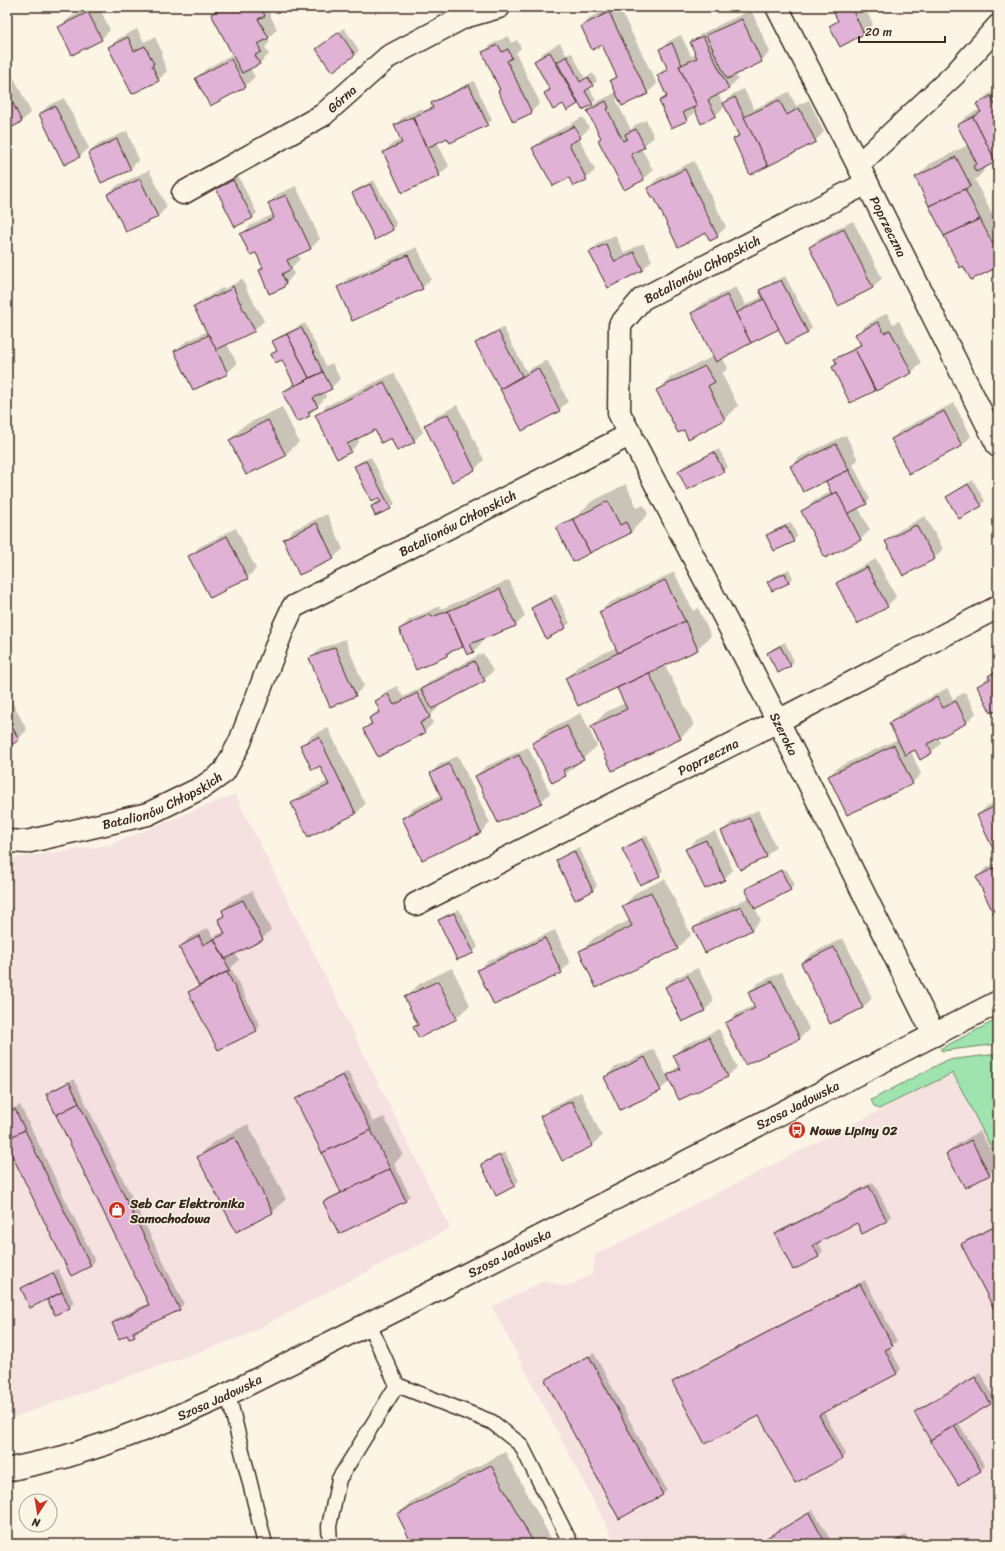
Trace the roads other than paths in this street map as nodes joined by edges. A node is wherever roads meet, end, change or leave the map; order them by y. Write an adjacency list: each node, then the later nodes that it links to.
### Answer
1 (499, 7): 5 (street, Górna)
2 (777, 7): 4 (street, Poprzeczna)
3 (998, 26): 4 (street, Batalionów Chłopskich)
4 (862, 174): 6 (street, Batalionów Chłopskich); 7 (street, Poprzeczna)
5 (183, 193)
6 (630, 434): 9 (street, Szeroka); 10 (street, Batalionów Chłopskich)
7 (998, 446)
8 (998, 607): 9 (street, Poprzeczna)
9 (778, 721): 11 (street, Poprzeczna); 13 (street, Szeroka)
10 (7, 841)
11 (416, 904)
12 (998, 1002): 13 (street, Szosa Jadowska)
13 (934, 1035): 14 (street, Szosa Jadowska)
14 (369, 1324): 15 (lane); 16 (street, Szosa Jadowska)
15 (397, 1385): 19 (lane); 20 (lane)
16 (228, 1394): 17 (street, Szosa Jadowska); 18 (lane)
17 (7, 1470)
18 (265, 1544)
19 (330, 1544)
20 (572, 1544)

